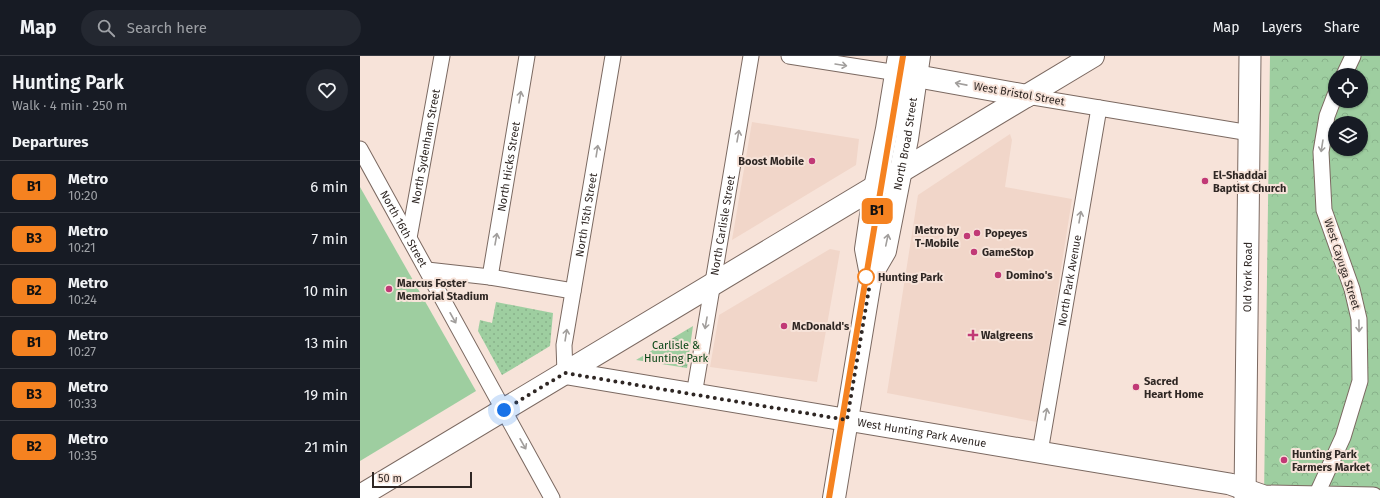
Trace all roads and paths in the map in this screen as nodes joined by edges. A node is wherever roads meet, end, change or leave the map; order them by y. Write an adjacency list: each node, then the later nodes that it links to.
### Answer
1 (442, 56): 18 (street, North Sydenham Street)
2 (527, 56): 21 (street, North Hicks Street, one-way to 2)
3 (613, 56): 23 (street, North 15th Street, one-way to 3)
4 (751, 56): 22 (street, North Carlisle Street, one-way to 4)
5 (789, 56): 9 (street, West Bristol Street, one-way to 9)
6 (1093, 56): 11 (main road)
7 (1250, 56): 14 (main road, Old York Road)
8 (1353, 56): 10 (street)
9 (908, 65): 11 (main road, West Bristol Street, one-way to 9); 16 (main road, North Broad Street); 17 (main road, North Broad Street)
10 (1347, 68)
11 (1027, 96): 12 (street, West Bristol Street); 16 (main road)
12 (1099, 108): 14 (street, West Bristol Street); 28 (street, North Park Avenue, one-way to 12)
13 (1330, 108): 33 (street, West Cayuga Street, one-way to 33)
14 (1250, 133): 29 (main road, Old York Road)
15 (361, 151): 18 (street, North 16th Street)
16 (901, 172): 17 (main road); 20 (main road, North Broad Street, one-way to 16)
17 (875, 188): 20 (main road, North Broad Street); 22 (main road)
18 (409, 238): 19 (street, North 16th Street)
19 (427, 270): 21 (street); 26 (street, North 16th Street, one-way to 26)
20 (871, 275): 27 (main road, North Broad Street)
21 (490, 277): 23 (street)
22 (713, 285): 24 (main road); 25 (street, North Carlisle Street, one-way to 25)
23 (573, 291): 24 (street, North 15th Street, one-way to 23)
24 (565, 373): 25 (main road, West Hunting Park Avenue); 26 (main road)
25 (694, 395): 27 (main road, West Hunting Park Avenue)
26 (504, 410): 30 (main road); 31 (street, North 16th Street, one-way to 31)
27 (847, 420): 28 (main road, West Hunting Park Avenue); 32 (main road, North Broad Street)
28 (1040, 452): 29 (main road, West Hunting Park Avenue)
29 (1245, 494): 33 (main road, West Hunting Park Avenue)
30 (360, 496)
31 (552, 498)
32 (834, 498)
33 (1315, 498): 34 (main road, West Hunting Park Avenue)
34 (1373, 498)

